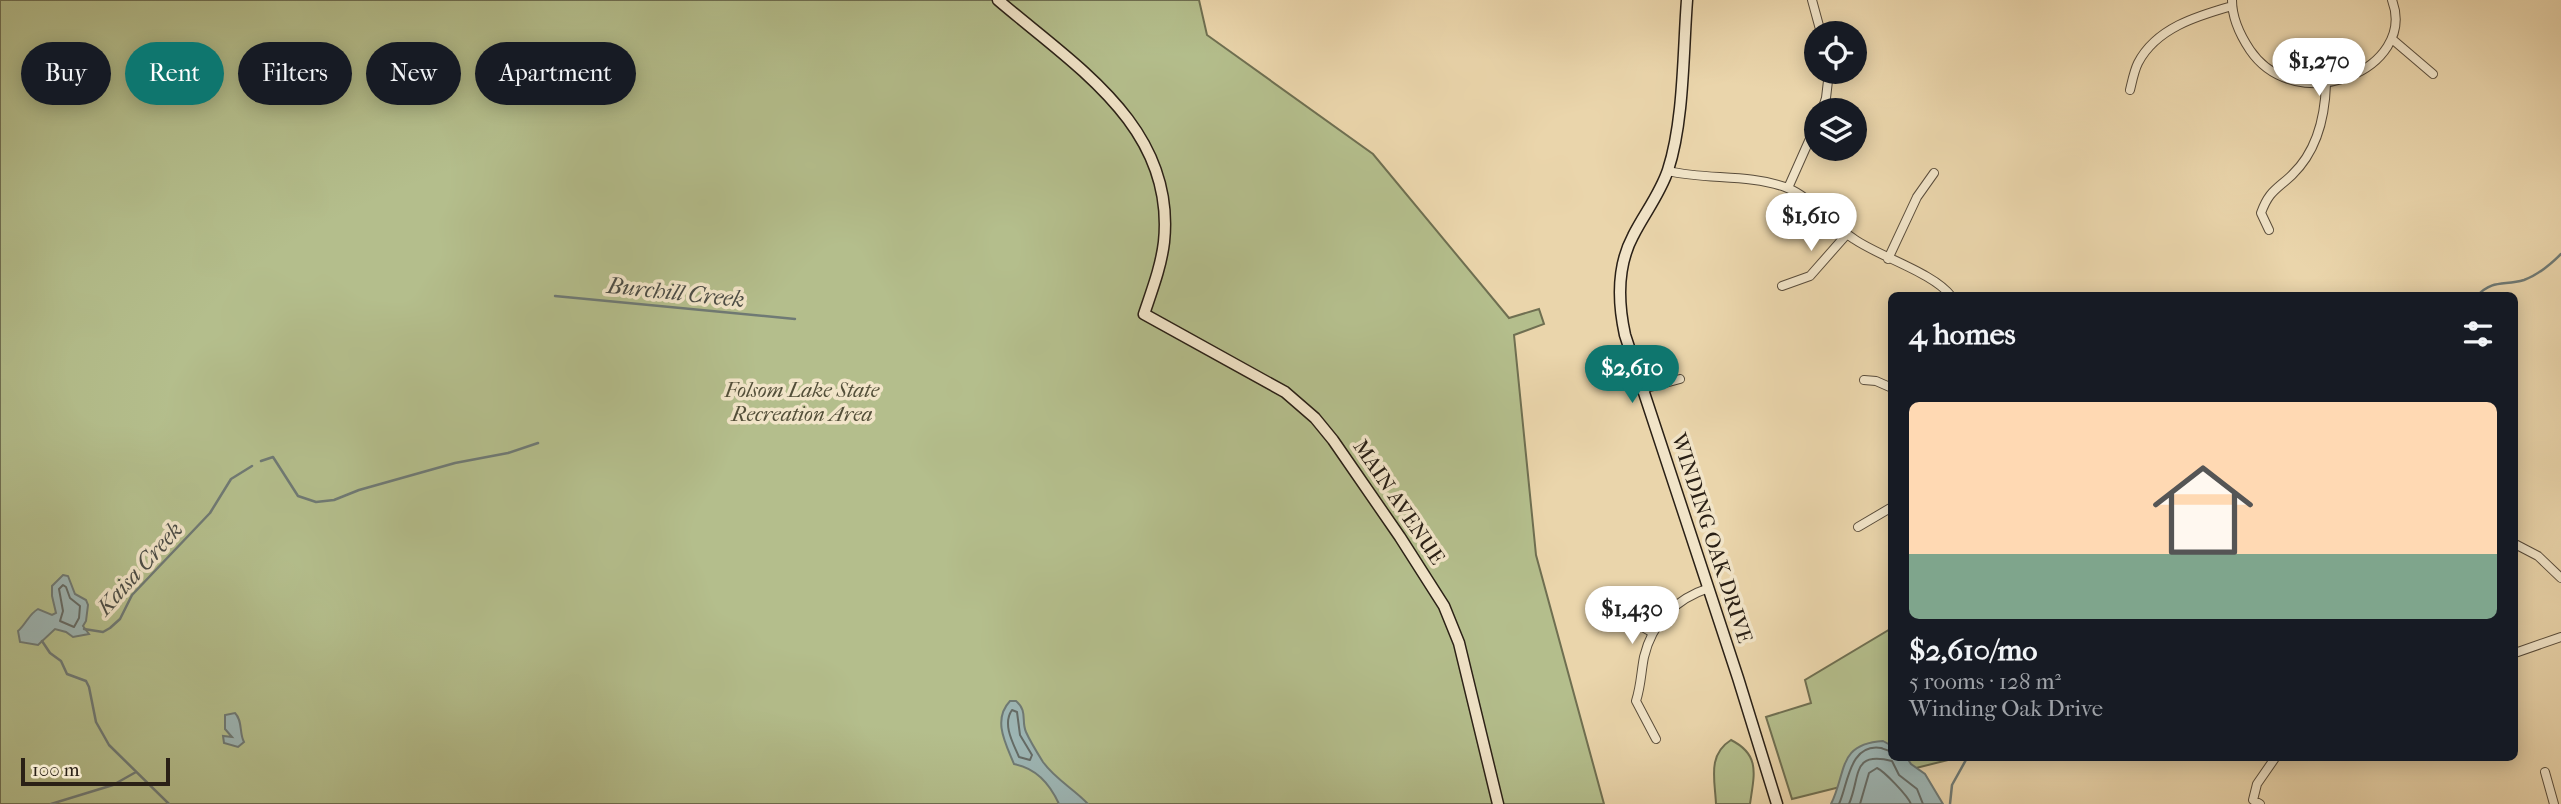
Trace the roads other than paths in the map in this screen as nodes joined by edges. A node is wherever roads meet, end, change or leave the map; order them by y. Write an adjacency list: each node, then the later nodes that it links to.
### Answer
1 (998, 0): 36 (street, MAIN AVENUE)
2 (1687, 0): 12 (street, WINDING OAK DRIVE)
3 (1812, 0): 6 (street)
4 (2392, 0): 7 (street)
5 (2232, 3): 9 (street); 10 (street)
6 (1818, 21)
7 (2392, 39): 8 (street); 9 (street)
8 (2433, 74)
9 (2326, 84): 15 (street)
10 (2130, 90)
11 (1804, 152): 14 (street)
12 (1668, 171): 14 (street); 23 (street, WINDING OAK DRIVE)
13 (1934, 173): 17 (street)
14 (1788, 188): 16 (street)
15 (2269, 230)
16 (1847, 234): 17 (street); 18 (street)
17 (1888, 259): 19 (street)
18 (1782, 286)
19 (1947, 292)
20 (1680, 379): 23 (street)
21 (1864, 380): 22 (street)
22 (1888, 386)
23 (1643, 389): 28 (street, WINDING OAK DRIVE)
24 (1888, 508): 25 (street)
25 (1858, 527)
26 (2518, 546): 27 (street)
27 (2561, 578)
28 (1709, 588): 30 (street); 37 (street, WINDING OAK DRIVE)
29 (1622, 615): 30 (street)
30 (1653, 633): 33 (street)
31 (2561, 637): 32 (street)
32 (2518, 652)
33 (1656, 739)
34 (2273, 761): 38 (street)
35 (2545, 772): 39 (street)
36 (1498, 804)
37 (1777, 804)
38 (2259, 804)
39 (2554, 804)

